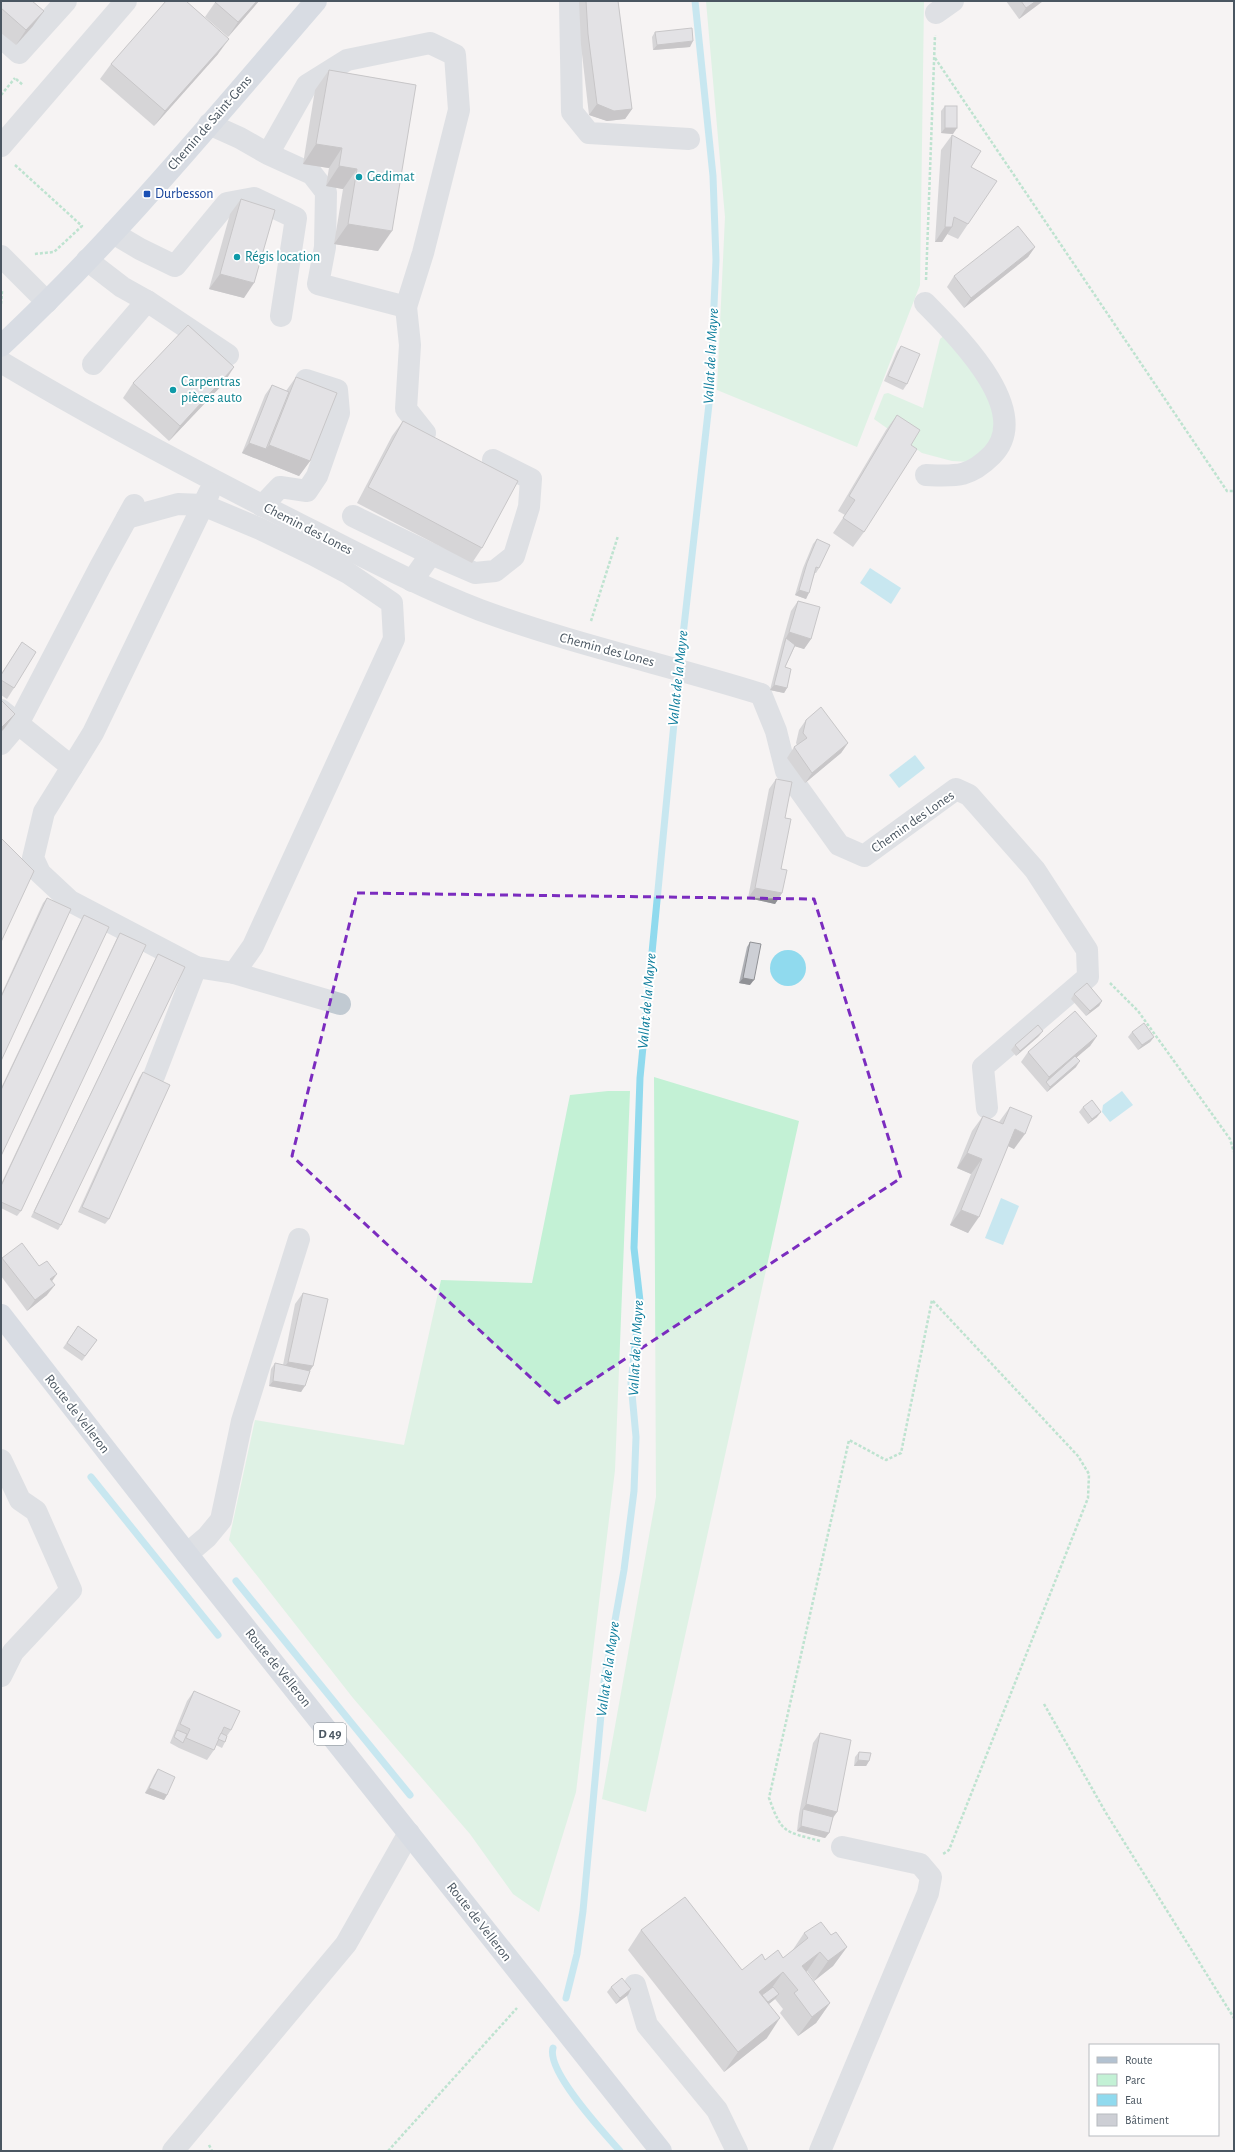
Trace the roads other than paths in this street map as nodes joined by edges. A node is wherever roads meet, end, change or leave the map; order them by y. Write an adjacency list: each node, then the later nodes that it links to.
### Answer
1 (66, 1): 7 (lane)
2 (126, 1): 10 (lane)
3 (316, 1): 8 (main road, Chemin de Saint-Gens)
4 (570, 1): 9 (lane)
5 (953, 1): 6 (lane)
6 (936, 14)
7 (1, 37)
8 (209, 124): 11 (lane); 12 (main road, Chemin de Saint-Gens)
9 (690, 139)
10 (1, 146)
11 (268, 154): 18 (lane); 18 (lane)
12 (113, 233): 14 (main road, Chemin de Saint-Gens); 19 (lane)
13 (3, 258): 16 (lane)
14 (87, 260): 15 (lane); 16 (main road, Chemin de Saint-Gens)
15 (147, 301): 21 (lane); 23 (lane)
16 (47, 302): 20 (main road, Chemin de Saint-Gens)
17 (925, 303): 27 (lane)
18 (406, 307): 25 (lane)
19 (281, 316)
20 (1, 346)
21 (228, 355)
22 (1, 362): 28 (lane, Chemin des Lones)
23 (93, 364)
24 (306, 380): 30 (lane)
25 (425, 433)
26 (493, 460): 32 (lane)
27 (926, 475)
28 (214, 482): 29 (lane); 30 (lane, Chemin des Lones)
29 (203, 505): 35 (lane); 37 (lane); 39 (lane)
30 (262, 506): 33 (lane, Chemin des Lones)
31 (354, 516): 32 (lane)
32 (431, 554): 33 (lane)
33 (412, 581): 42 (lane, Chemin des Lones)
34 (1, 710): 35 (lane)
35 (18, 724): 36 (lane); 37 (lane)
36 (1, 744)
37 (72, 767): 38 (lane)
38 (196, 967): 39 (lane); 41 (lane)
39 (234, 973): 40 (lane)
40 (340, 1004)
41 (154, 1076)
42 (987, 1108)
43 (299, 1239): 46 (lane)
44 (1, 1315): 46 (main road, Route de Velleron / D 49)
45 (2, 1467): 47 (lane)
46 (187, 1554): 48 (main road, Route de Velleron / D 49)
47 (1, 1676)
48 (409, 1833): 51 (lane); 52 (main road, Route de Velleron / D 49)
49 (842, 1847): 54 (lane)
50 (635, 1985): 53 (lane)
51 (173, 2151)
52 (661, 2151)
53 (737, 2151)
54 (820, 2151)

